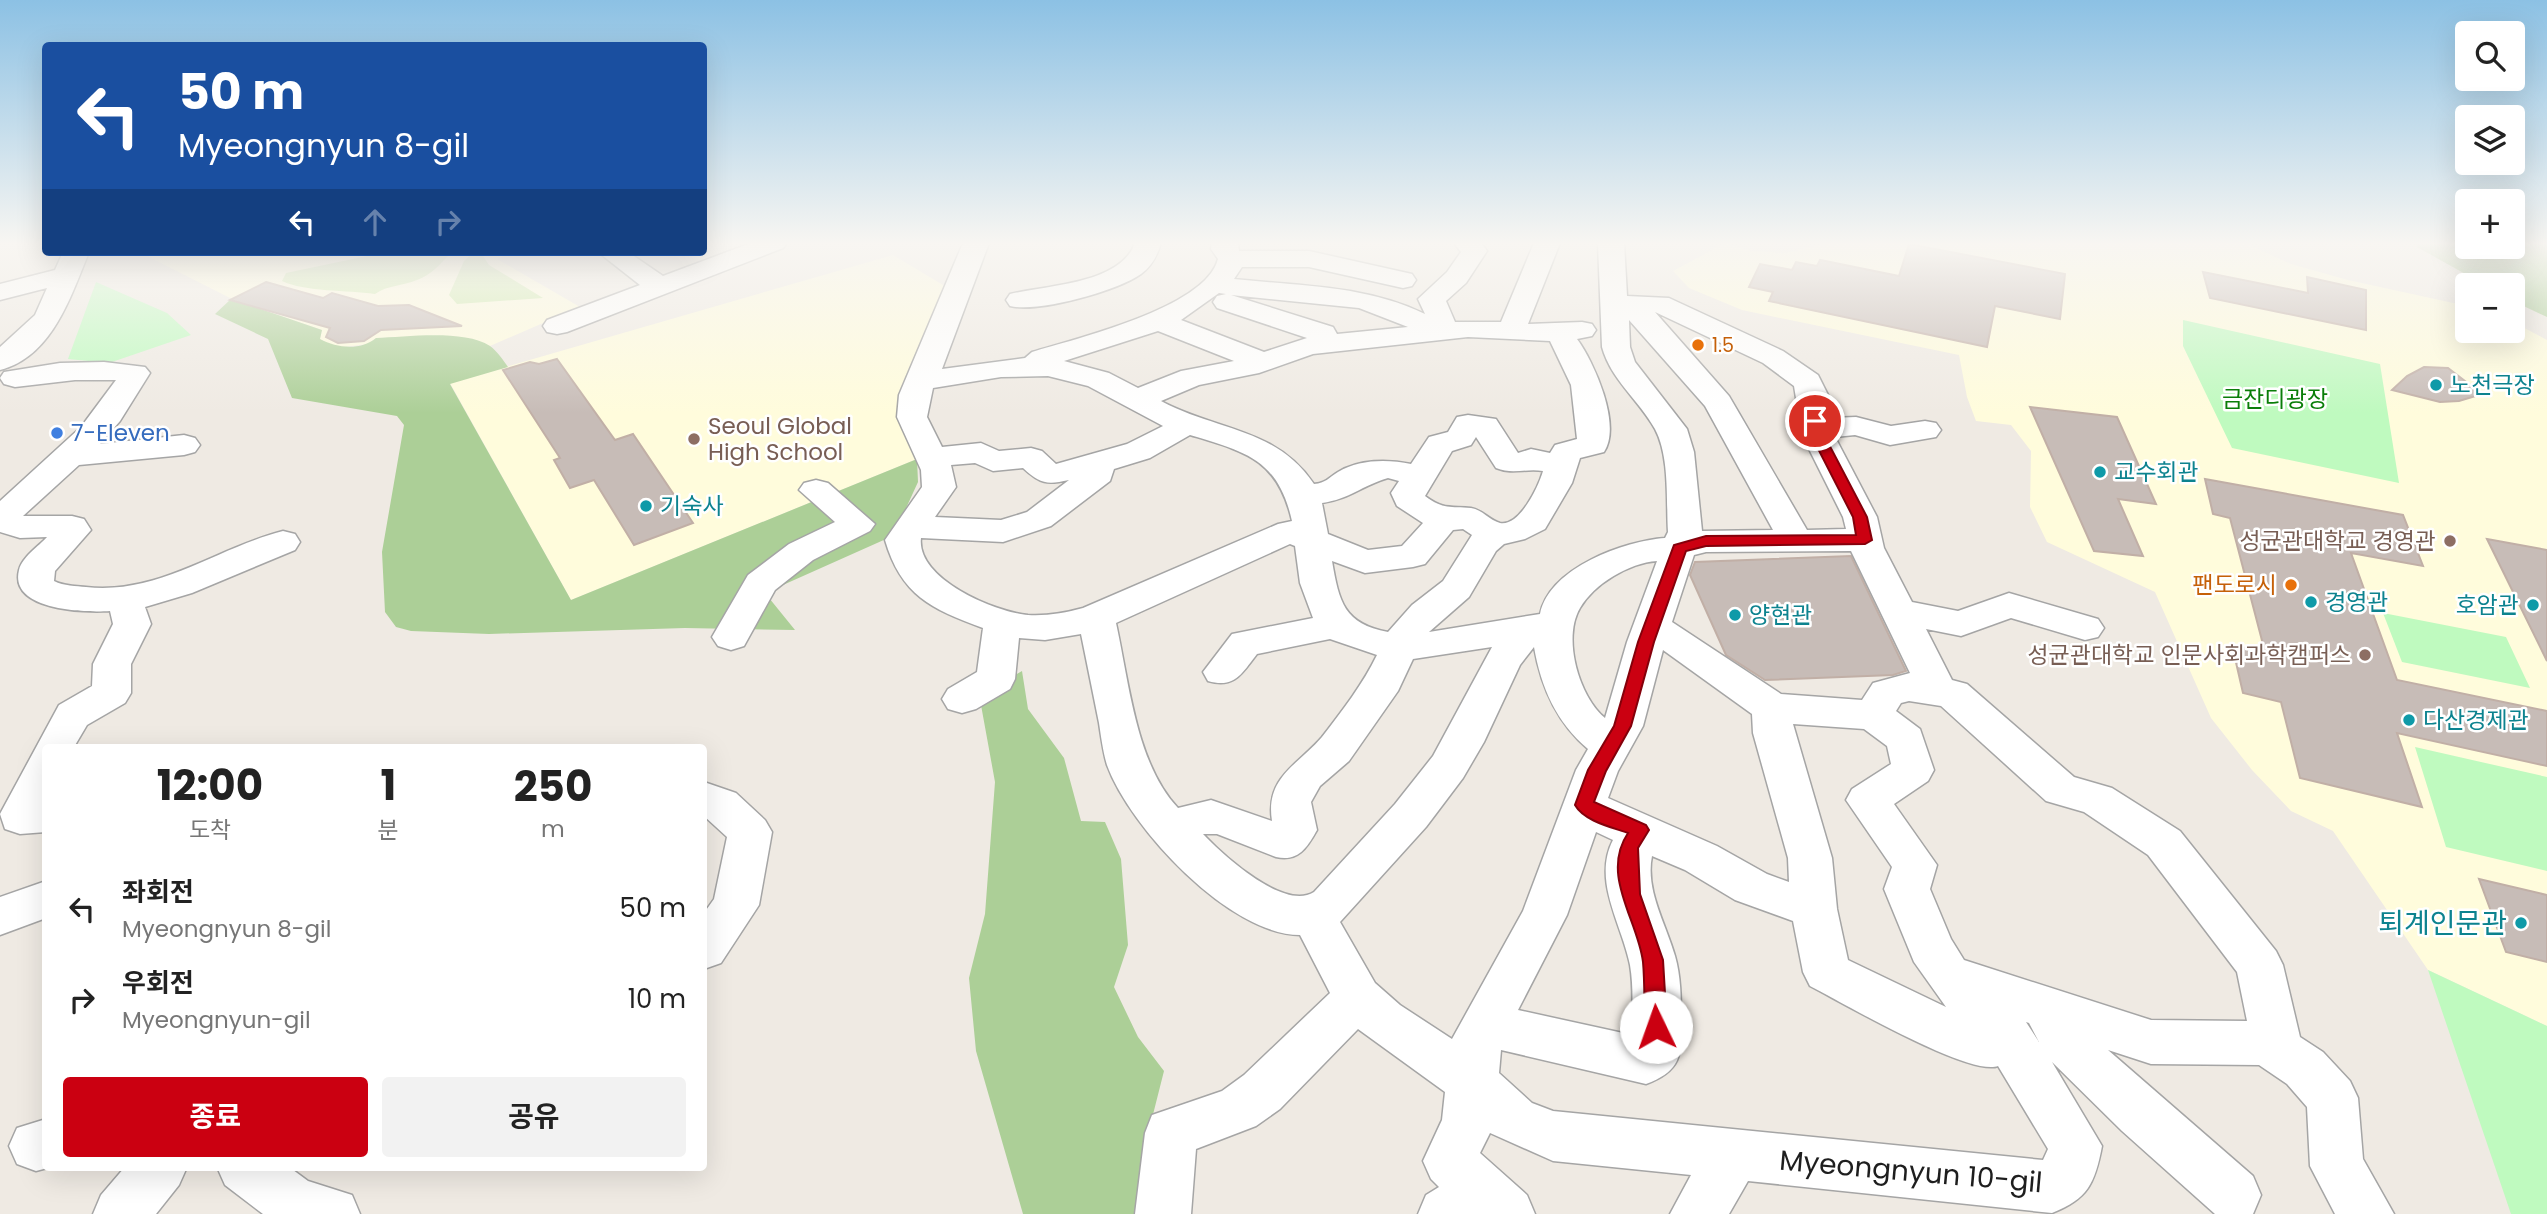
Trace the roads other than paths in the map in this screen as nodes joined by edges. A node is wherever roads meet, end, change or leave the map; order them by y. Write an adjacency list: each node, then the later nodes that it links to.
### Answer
1 (47, 300): 16 (street)
2 (625, 300): 14 (street)
3 (954, 300): 23 (street)
4 (1192, 300): 13 (street)
5 (1237, 300): 19 (street)
6 (1345, 300): 11 (street)
7 (1385, 300): 11 (street)
8 (1432, 300): 15 (street)
9 (1524, 300): 17 (street)
10 (1613, 300): 12 (street)
11 (1380, 305): 15 (street)
12 (1614, 318): 18 (street); 26 (street); 41 (street); 44 (street)
13 (1158, 321): 20 (street); 21 (street)
14 (557, 326)
15 (1438, 331): 17 (street); 19 (street)
16 (26, 332): 22 (street)
17 (1511, 332): 18 (street)
18 (1558, 332): 32 (street)
19 (1318, 346): 20 (street)
20 (1263, 362): 24 (street)
21 (1031, 367): 23 (street); 24 (street)
22 (5, 379): 29 (street)
23 (922, 380): 30 (street)
24 (1138, 399): 25 (street)
25 (1187, 423): 31 (street); 35 (street)
26 (1817, 429): 27 (street); 42 (street)
27 (1925, 430)
28 (184, 445): 29 (street)
29 (66, 457): 37 (street)
30 (932, 457): 31 (street); 38 (street)
31 (1097, 463): 38 (street)
32 (1560, 465): 33 (street); 39 (street)
33 (1419, 477): 35 (street); 36 (street)
34 (816, 490): 53 (street)
35 (1301, 496): 40 (street)
36 (1445, 519): 39 (street); 40 (street)
37 (0, 520): 45 (street)
38 (912, 527): 48 (street)
39 (1494, 534): 54 (street)
40 (1312, 539): 47 (street); 49 (street)
41 (1796, 540): 42 (street); 44 (street)
42 (1865, 540): 46 (street)
43 (282, 542): 45 (street)
44 (1679, 548): 50 (street); 51 (street)
45 (124, 599): 60 (street)
46 (1898, 611): 52 (street); 56 (street)
47 (1096, 617): 48 (street); 66 (street)
48 (1002, 621): 57 (street)
49 (1336, 622): 54 (street); 55 (street)
50 (1548, 624): 54 (street); 61 (street); 69 (street)
51 (1651, 627): 58 (street); 61 (street)
52 (2085, 628)
53 (732, 637)
54 (1401, 647): 66 (street)
55 (1222, 672)
56 (1938, 691): 59 (street); 75 (street)
57 (962, 699)
58 (1773, 708): 59 (street); 68 (street)
59 (1872, 715): 71 (street)
60 (56, 744)
61 (1611, 746): 64 (street)
62 (42, 771): 65 (street)
63 (707, 799): 70 (street)
64 (1584, 805): 67 (street); 74 (street)
65 (42, 815)
66 (1172, 830): 69 (street)
67 (1640, 830): 68 (street); 74 (street)
68 (1814, 909): 71 (street)
69 (1313, 916): 72 (street)
70 (707, 945)
71 (1947, 974): 73 (street); 77 (street, Myeongnyun 10-gil)
72 (1358, 998): 76 (street, Myeongnyun 10-gil); 84 (street)
73 (2047, 1009): 75 (street); 80 (street)
74 (1485, 1024): 76 (street)
75 (2278, 1050): 86 (street)
76 (1471, 1081): 77 (street, Myeongnyun 10-gil); 81 (street)
77 (1734, 1155): 85 (street)
78 (157, 1171): 82 (street)
79 (249, 1171): 83 (street)
80 (2234, 1195)
81 (1478, 1207)
82 (121, 1214)
83 (332, 1214)
84 (1163, 1214)
85 (1698, 1214)
86 (2366, 1214)

